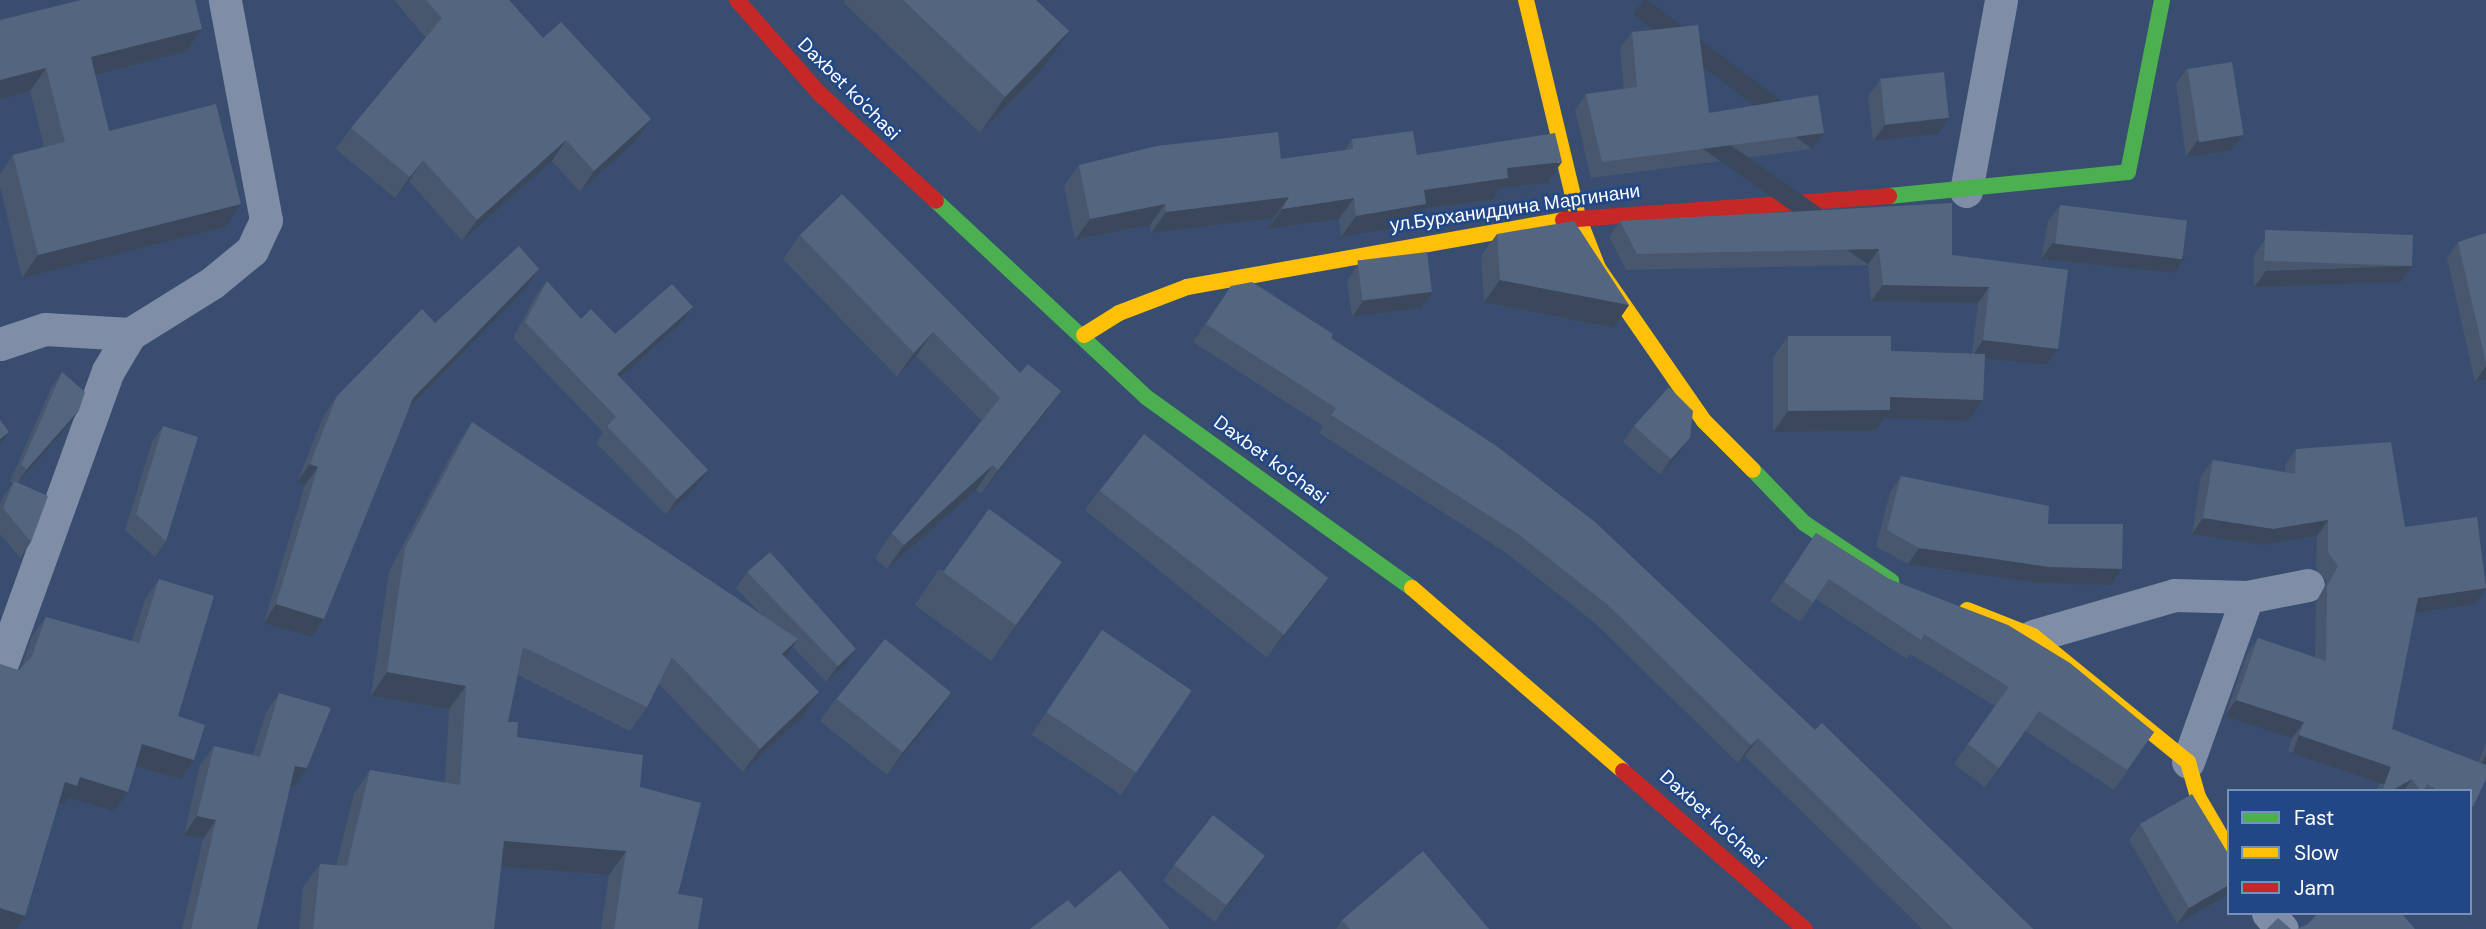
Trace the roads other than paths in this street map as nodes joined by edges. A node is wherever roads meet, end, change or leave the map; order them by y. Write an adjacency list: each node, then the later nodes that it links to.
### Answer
1 (225, 0): 8 (street)
2 (737, 0): 9 (street, Daxbet ko'chasi)
3 (1526, 0): 7 (street)
4 (2001, 0): 6 (street)
5 (2162, 0): 6 (street, ул.Бурханиддина Маргинани)
6 (1966, 191): 7 (street, ул.Бурханиддина Маргинани)
7 (1578, 218): 9 (street, ул.Бурханиддина Маргинани); 12 (street)
8 (130, 334): 10 (street); 16 (street)
9 (1084, 335): 20 (street, Daxbet ko'chasi)
10 (0, 344)
11 (2308, 584): 13 (street)
12 (1908, 587)
13 (2247, 597): 15 (street); 17 (street)
14 (1945, 602): 15 (street)
15 (2033, 636): 17 (street)
16 (0, 669)
17 (2188, 762): 18 (street)
18 (2227, 847)
19 (2270, 915): 21 (street)
20 (1805, 929)
21 (2282, 929)

